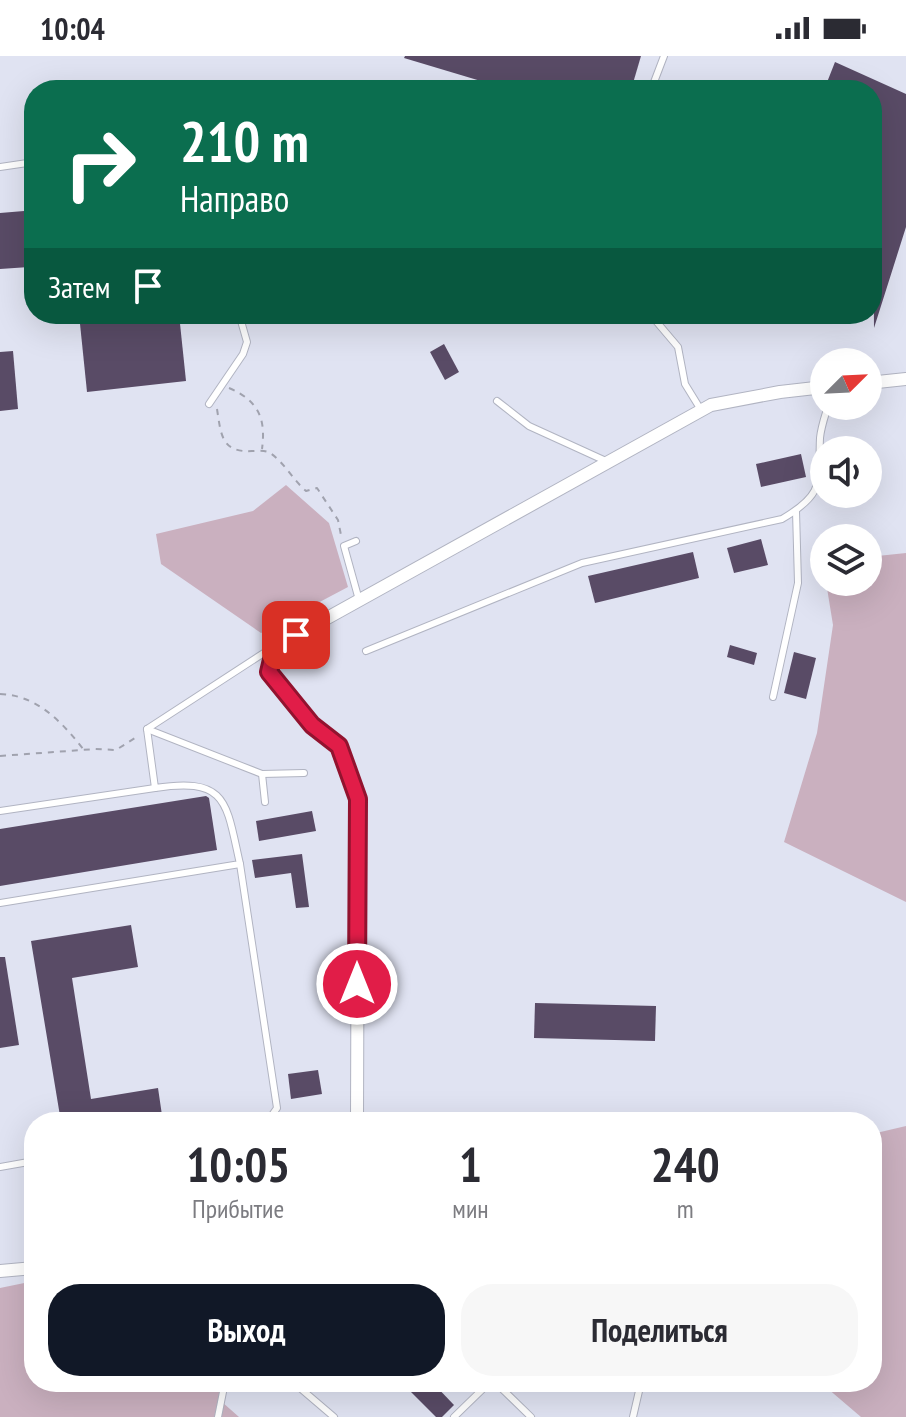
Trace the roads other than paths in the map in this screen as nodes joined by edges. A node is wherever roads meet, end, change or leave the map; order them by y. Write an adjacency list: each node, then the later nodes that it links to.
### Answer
1 (664, 56): 2 (lane)
2 (655, 80)
3 (24, 163): 4 (lane)
4 (0, 167)
5 (242, 324): 11 (lane)
6 (658, 324): 12 (lane)
7 (906, 379): 8 (street)
8 (882, 382)
9 (810, 389): 12 (street)
10 (497, 401): 14 (lane)
11 (209, 404)
12 (701, 410): 14 (street)
13 (824, 420): 15 (lane)
14 (608, 462): 17 (street)
15 (796, 511): 19 (lane); 20 (lane)
16 (356, 541): 17 (lane)
17 (359, 600): 18 (street)
18 (275, 647): 21 (lane); 30 (street)
19 (366, 651)
20 (773, 697)
21 (147, 729): 23 (lane); 24 (lane)
22 (304, 773): 23 (lane)
23 (262, 774): 25 (lane)
24 (155, 788): 26 (lane); 27 (lane)
25 (265, 802)
26 (0, 811)
27 (240, 864): 28 (lane); 29 (lane)
28 (0, 903)
29 (274, 1112)
30 (357, 1112)
31 (24, 1163): 32 (lane)
32 (0, 1167)
33 (24, 1269): 34 (street)
34 (0, 1271)
35 (223, 1392): 40 (lane)
36 (305, 1392): 41 (lane)
37 (482, 1392): 42 (lane)
38 (504, 1392): 43 (lane)
39 (639, 1392): 44 (lane)
40 (218, 1417)
41 (334, 1417)
42 (454, 1417)
43 (531, 1417)
44 (633, 1417)

